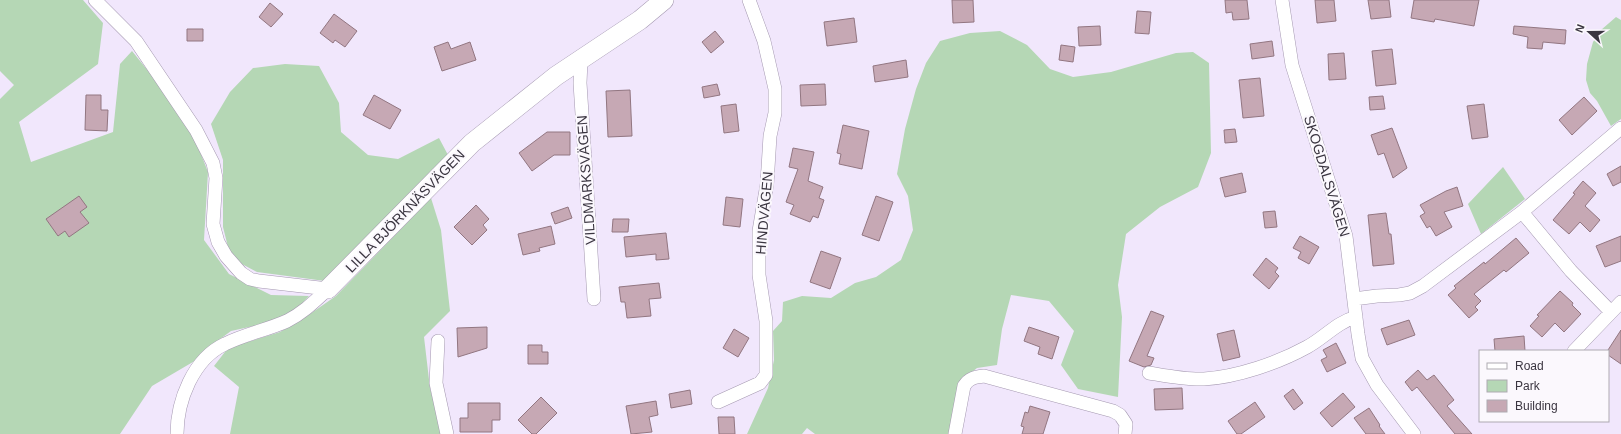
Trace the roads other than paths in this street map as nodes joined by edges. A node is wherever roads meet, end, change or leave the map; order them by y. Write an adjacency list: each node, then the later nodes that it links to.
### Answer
1 (95, 0): 8 (street)
2 (664, 0): 5 (street, LILLA BJÖRKNÄSVÄGEN)
3 (749, 0): 17 (street, HINDVÄGEN)
4 (1282, 0): 10 (street, SKOGDALSVÄGEN)
5 (581, 61): 8 (street, LILLA BJÖRKNÄSVÄGEN); 9 (street, VILDMARKSVÄGEN)
6 (1621, 128): 7 (street)
7 (1522, 212): 10 (street); 12 (street)
8 (328, 289): 18 (street, LILLA BJÖRKNÄSVÄGEN)
9 (594, 299)
10 (1354, 299): 13 (street, SKOGDALSVÄGEN)
11 (1621, 302): 12 (street)
12 (1611, 312): 15 (street)
13 (1356, 317): 16 (street); 22 (street, SKOGDALSVÄGEN)
14 (438, 341): 19 (street)
15 (1575, 350)
16 (1149, 373)
17 (718, 402)
18 (177, 434)
19 (447, 434)
20 (955, 434): 21 (street)
21 (1125, 434)
22 (1414, 434)

